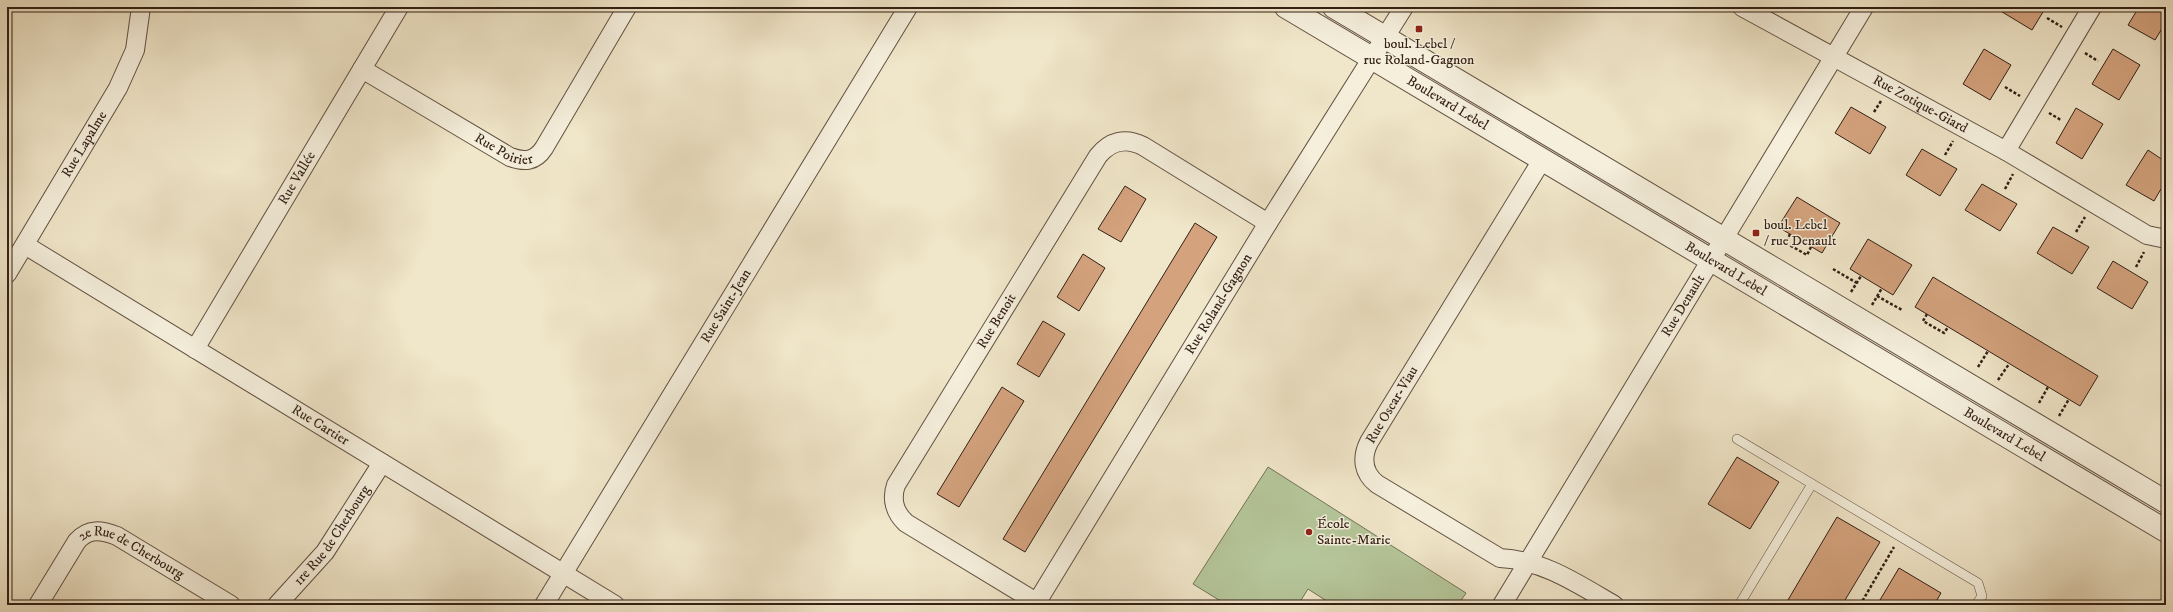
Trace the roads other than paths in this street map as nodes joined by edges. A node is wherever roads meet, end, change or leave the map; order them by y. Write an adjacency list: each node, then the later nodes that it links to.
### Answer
1 (141, 7): 20 (street, Rue Lapalme)
2 (399, 7): 14 (street, Rue Vallée)
3 (627, 7): 14 (street, Rue Poirier)
4 (908, 7): 30 (street, Rue Saint-Jean)
5 (1286, 7): 13 (street, Boulevard Lebel)
6 (1334, 7): 11 (street, Boulevard Lebel)
7 (1404, 7): 11 (street, Rue Roland-Gagnon)
8 (1742, 7): 12 (street, Rue Zotique-Giard)
9 (1864, 7): 12 (street, Rue Denault)
10 (2092, 7): 15 (street)
11 (1384, 37): 13 (street, Rue Roland-Gagnon); 18 (street, Boulevard Lebel)
12 (1834, 58): 15 (street, Rue Zotique-Giard); 18 (street, Rue Denault)
13 (1370, 59): 16 (street, Boulevard Lebel); 17 (street, Rue Roland-Gagnon)
14 (362, 69): 23 (street, Rue Vallée)
15 (2006, 151): 19 (street, Rue Zotique-Giard)
16 (1542, 160): 21 (street, Boulevard Lebel); 29 (street, Rue Oscar-Viau)
17 (1268, 223): 31 (street, Rue Roland-Gagnon); 31 (street, Rue Benoit)
18 (1724, 239): 21 (street, Rue Denault); 27 (street, Boulevard Lebel)
19 (2166, 239)
20 (25, 245): 22 (street, Rue Lapalme); 23 (street, Rue Cartier)
21 (1710, 260): 28 (street, Boulevard Lebel); 29 (street, Rue Denault)
22 (7, 274)
23 (195, 349): 25 (street, Rue Cartier)
24 (1737, 439): 26 (lane)
25 (382, 463): 30 (street, Rue Cartier); 34 (street, 1re Rue de Cherbourg)
26 (1812, 484): 39 (lane); 40 (lane)
27 (2166, 502)
28 (2166, 531)
29 (1527, 563): 37 (street, Rue Denault); 38 (street, Rue Oscar-Viau)
30 (564, 574): 35 (street, Rue Saint-Jean); 36 (street, Rue Cartier)
31 (1039, 604)
32 (38, 605): 33 (street, 2e Rue de Cherbourg)
33 (231, 605)
34 (277, 605)
35 (544, 605)
36 (615, 605)
37 (1502, 605)
38 (1614, 605)
39 (1739, 605)
40 (1976, 605)

